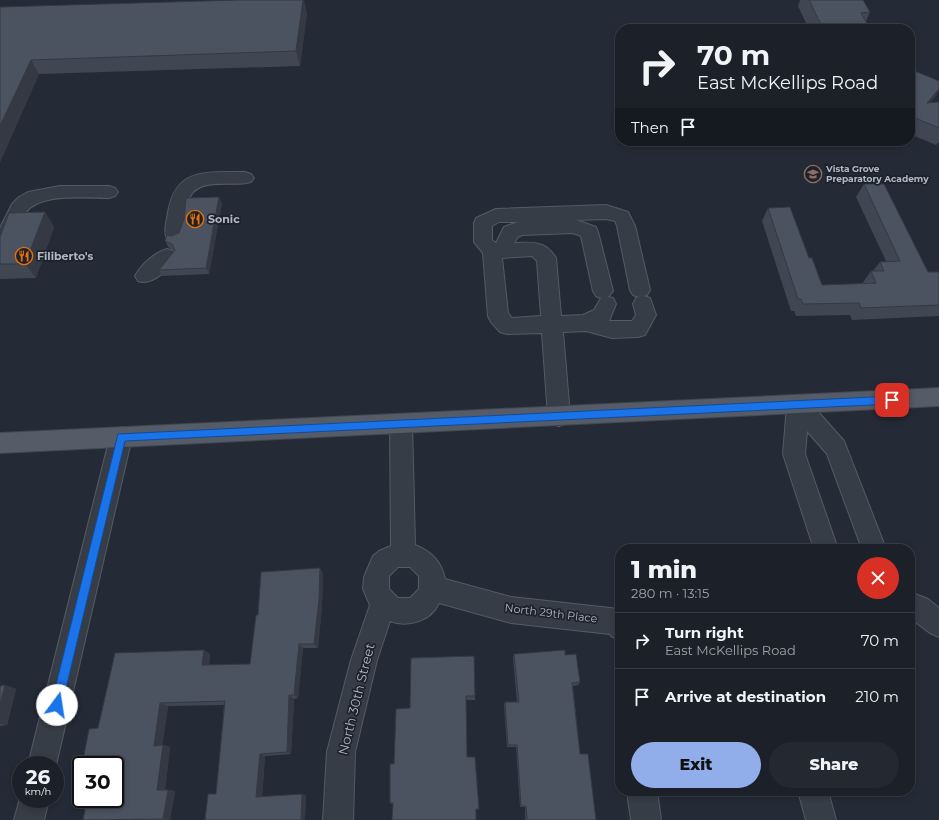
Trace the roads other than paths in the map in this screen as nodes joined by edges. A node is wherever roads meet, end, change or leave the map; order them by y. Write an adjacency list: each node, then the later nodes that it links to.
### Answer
1 (245, 178): 3 (street)
2 (109, 192): 5 (street)
3 (174, 234)
4 (497, 251): 8 (street); 8 (street); 9 (street); 9 (street)
5 (0, 253)
6 (167, 256): 7 (street)
7 (145, 276)
8 (586, 323): 9 (street)
9 (552, 324): 12 (street)
10 (939, 398): 11 (main road)
11 (798, 405): 12 (main road); 16 (street); 17 (street)
12 (559, 416): 13 (main road)
13 (401, 424): 14 (main road); 18 (street)
14 (122, 437): 15 (main road); 24 (street)
15 (0, 443)
16 (824, 544)
17 (872, 544)
18 (403, 554): 19 (street); 20 (street)
19 (432, 588): 20 (street); 22 (street, North 29th Place)
20 (383, 603): 29 (street, North 30th Street)
21 (915, 607): 23 (street)
22 (615, 622)
23 (939, 624)
24 (44, 756)
25 (643, 796): 30 (street)
26 (814, 796): 31 (street)
27 (32, 808): 28 (street)
28 (29, 820)
29 (338, 820)
30 (646, 820)
31 (821, 820)

